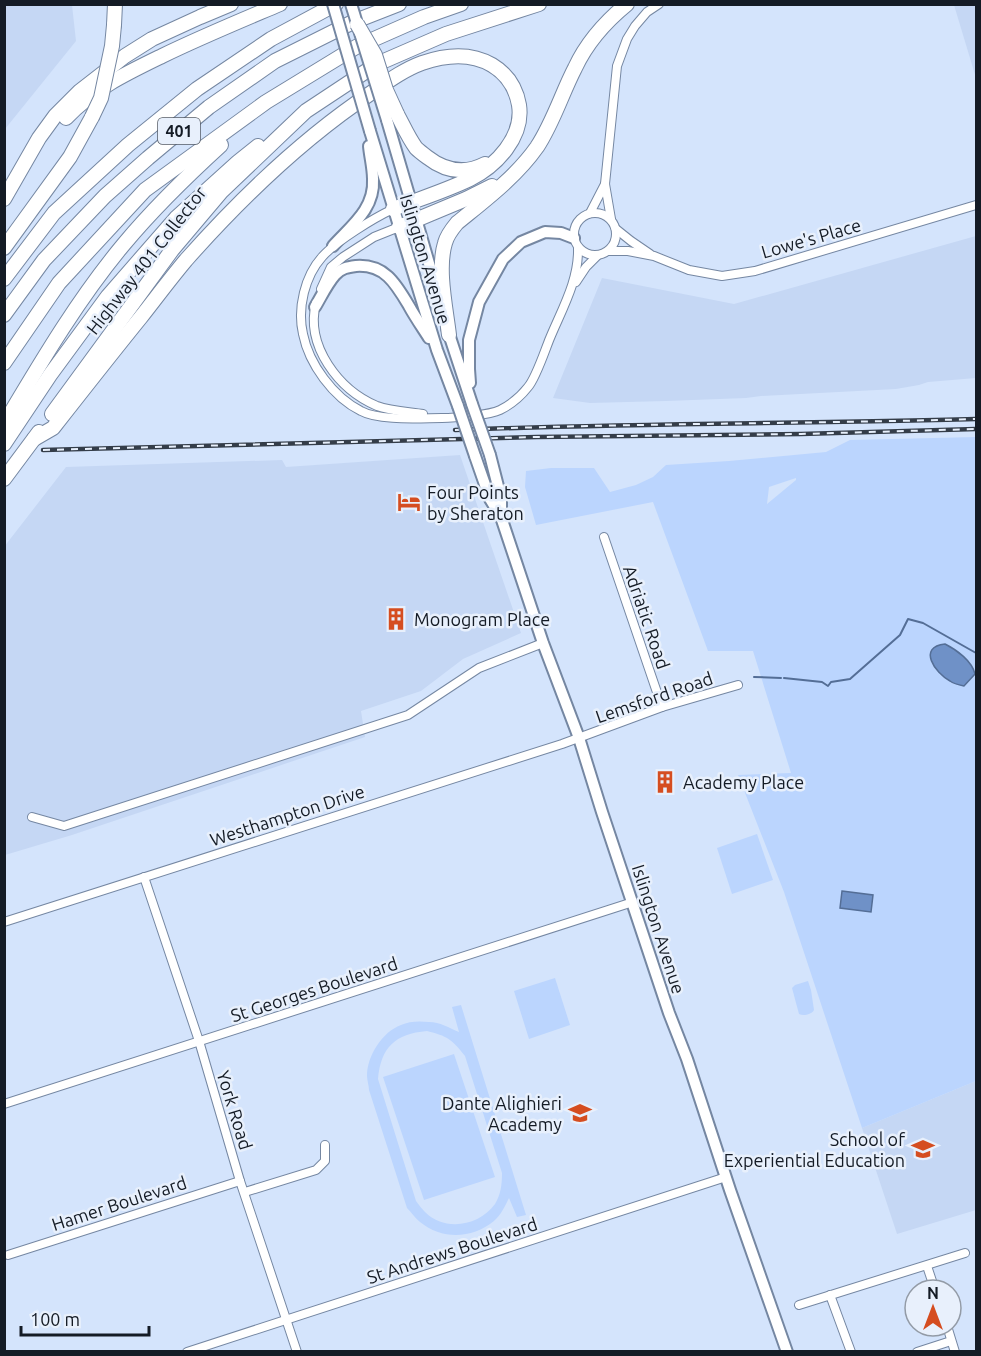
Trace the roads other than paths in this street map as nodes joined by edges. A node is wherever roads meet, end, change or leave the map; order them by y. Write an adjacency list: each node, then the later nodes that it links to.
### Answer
1 (115, 4): 31 (highway, bridge)
2 (231, 4): 17 (highway)
3 (280, 4): 17 (highway)
4 (335, 4): 15 (main road, Islington Avenue, bridge); 35 (highway, 401)
5 (351, 4): 11 (main road, bridge)
6 (399, 4): 38 (highway, 401)
7 (461, 4): 12 (highway, 401)
8 (539, 4): 13 (highway, Highway 401 Collector)
9 (627, 4): 18 (highway)
10 (658, 4): 19 (street)
11 (357, 24): 14 (highway, bridge)
12 (266, 102): 41 (highway, 401); 44 (highway)
13 (306, 111): 45 (highway, Highway 401 Collector); 46 (highway)
14 (392, 117): 16 (highway); 21 (main road, Islington Avenue)
15 (370, 131): 23 (main road, Islington Avenue); 30 (main road)
16 (500, 156): 21 (highway); 45 (highway)
17 (26, 162): 20 (highway)
18 (519, 169): 25 (highway); 39 (highway)
19 (605, 184): 24 (street); 26 (street)
20 (4, 199)
21 (411, 202): 23 (highway); 25 (main road, Islington Avenue)
22 (976, 205): 34 (street, Lowe's Place)
23 (393, 209): 27 (main road, Islington Avenue); 30 (street)
24 (590, 213): 26 (street); 29 (street)
25 (416, 219): 27 (highway); 39 (main road, Islington Avenue)
26 (611, 219): 28 (street)
27 (399, 227): 37 (street); 40 (main road, Islington Avenue)
28 (616, 229): 32 (street); 34 (street, Lowe's Place)
29 (576, 243): 33 (street); 36 (street); 42 (main road)
30 (333, 246): 43 (street)
31 (4, 248)
32 (609, 251): 33 (street); 34 (street, Lowe's Place)
33 (597, 256): 36 (street)
34 (654, 256)
35 (4, 279)
36 (572, 288): 43 (street)
37 (315, 307): 40 (main road); 43 (street)
38 (4, 315)
39 (449, 335): 42 (main road, Islington Avenue)
40 (437, 350): 48 (main road, Islington Avenue, bridge)
41 (4, 363)
42 (472, 404): 48 (main road, Islington Avenue, bridge)
43 (451, 418)
44 (4, 424)
45 (34, 439): 47 (highway, Highway 401 Collector)
46 (4, 444)
47 (4, 479)
48 (501, 517): 50 (main road, Islington Avenue)
49 (604, 537): 52 (street, Adriatic Road)
50 (543, 644): 53 (main road, Islington Avenue); 54 (street)
51 (738, 684): 52 (street, Lemsford Road)
52 (662, 707): 53 (street, Lemsford Road)
53 (579, 738): 55 (street, Westhampton Drive); 56 (main road, Islington Avenue)
54 (32, 817)
55 (144, 877): 57 (street, Westhampton Drive); 58 (street, York Road)
56 (633, 902): 58 (street, St Georges Boulevard); 61 (main road, Islington Avenue)
57 (4, 922)
58 (199, 1041): 59 (street, St Georges Boulevard); 62 (street, York Road)
59 (4, 1104)
60 (325, 1145): 63 (street)
61 (726, 1177): 70 (street, St Andrews Boulevard); 75 (main road, Islington Avenue)
62 (240, 1181): 63 (street, York Road); 65 (street, Hamer Boulevard)
63 (245, 1192): 70 (street, York Road)
64 (965, 1253): 66 (street)
65 (8, 1255)
66 (927, 1266): 67 (street); 68 (street)
67 (931, 1278)
68 (830, 1295): 69 (street); 76 (street)
69 (799, 1305)
70 (286, 1320): 73 (street, St Andrews Boulevard); 74 (street, York Road)
71 (950, 1338): 72 (street)
72 (951, 1341): 77 (street); 78 (street)
73 (187, 1352)
74 (297, 1352)
75 (787, 1352)
76 (851, 1352)
77 (917, 1352)
78 (955, 1352)

